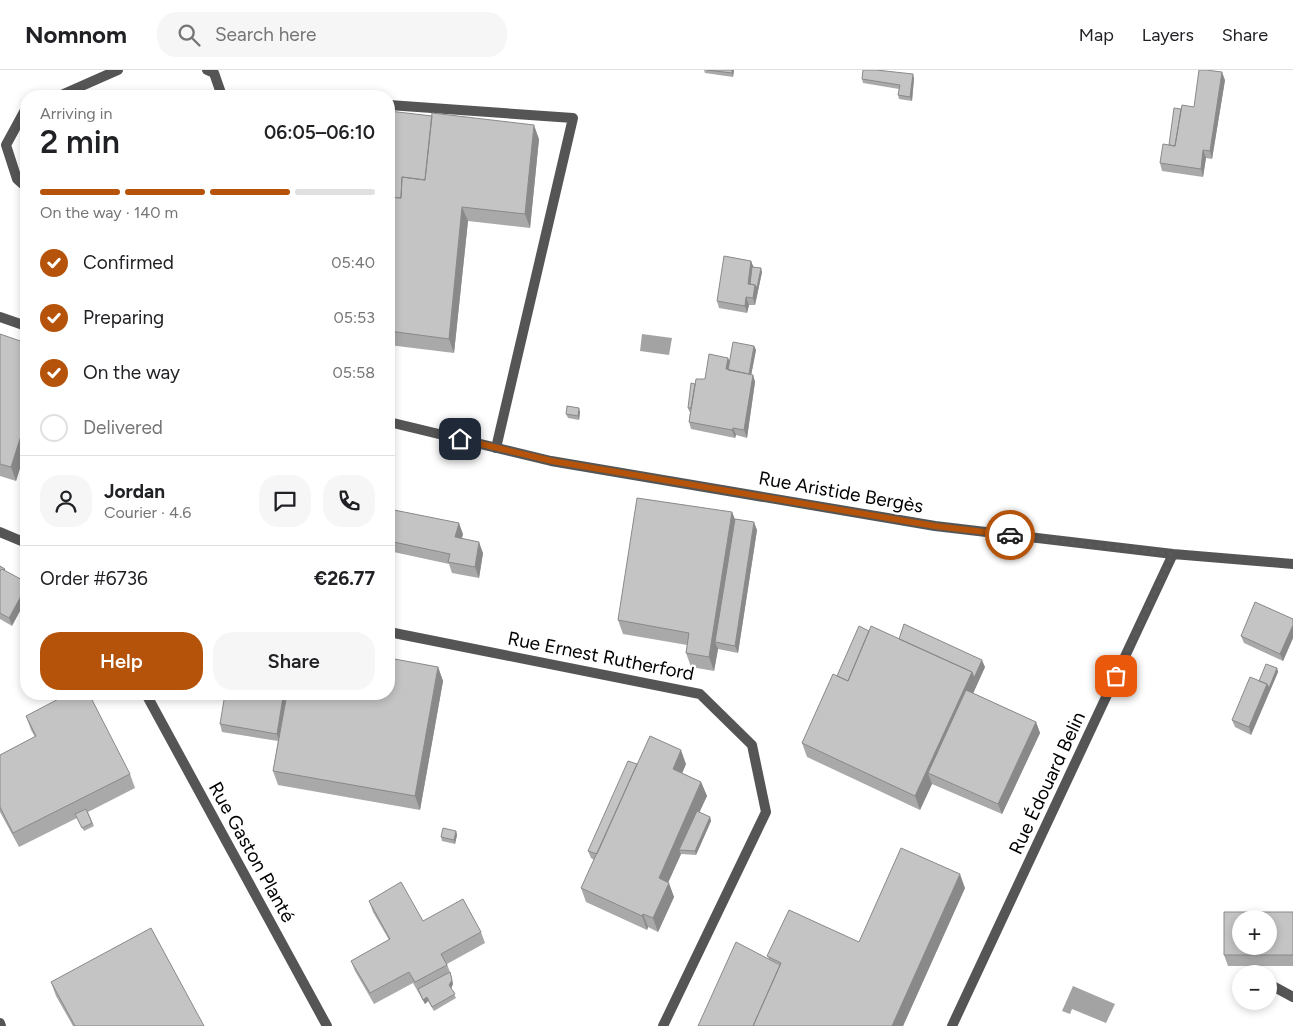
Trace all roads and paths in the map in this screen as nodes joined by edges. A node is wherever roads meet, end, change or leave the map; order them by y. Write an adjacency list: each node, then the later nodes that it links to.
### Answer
1 (118, 70): 3 (street)
2 (207, 70): 4 (street)
3 (73, 90)
4 (220, 90)
5 (395, 106): 11 (street)
6 (20, 119): 7 (street)
7 (20, 182)
8 (0, 317): 9 (street)
9 (20, 324)
10 (395, 423): 11 (street, Rue Aristide Bergès)
11 (496, 448): 14 (street, Rue Aristide Bergès)
12 (0, 532): 13 (street)
13 (20, 540)
14 (1173, 554): 15 (street, Rue Aristide Bergès); 22 (street, Rue Édouard Belin)
15 (1293, 564)
16 (395, 633): 21 (street, Rue Ernest Rutherford)
17 (149, 700): 20 (street, Rue Gaston Planté)
18 (1277, 988): 19 (street)
19 (1293, 997)
20 (327, 1026)
21 (663, 1026)
22 (952, 1026)

